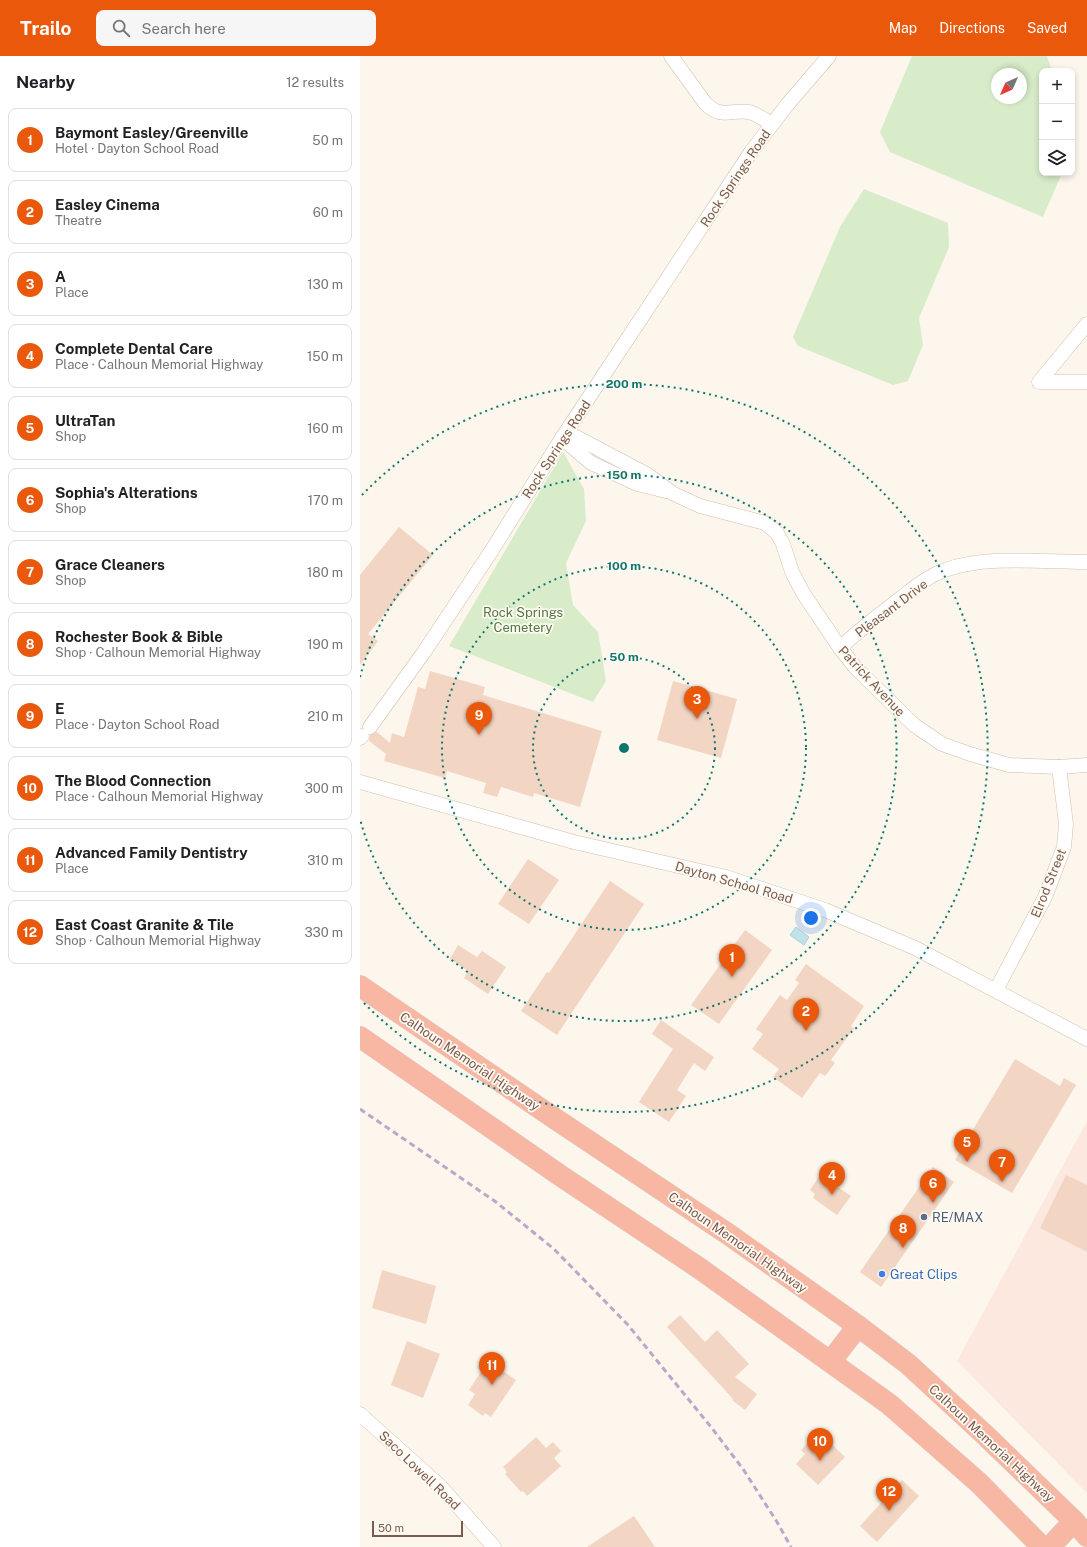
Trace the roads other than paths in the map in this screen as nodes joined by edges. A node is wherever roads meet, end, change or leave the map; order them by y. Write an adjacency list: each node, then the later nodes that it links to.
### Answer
1 (671, 56): 3 (street)
2 (829, 56): 3 (street, Rock Springs Road)
3 (772, 124): 6 (street, Rock Springs Road)
4 (1087, 324): 5 (street)
5 (1087, 382)
6 (562, 438): 8 (street, Patrick Avenue); 9 (street, Rock Springs Road)
7 (1087, 562): 8 (street, Pleasant Drive)
8 (840, 648): 11 (street, Patrick Avenue)
9 (364, 734)
10 (1087, 765): 11 (street, Patrick Avenue)
11 (1059, 767): 14 (street, Elrod Street)
12 (360, 782): 14 (street, Dayton School Road)
13 (360, 986): 17 (highway, Calhoun Memorial Highway)
14 (996, 990): 16 (street, Dayton School Road)
15 (360, 1037): 18 (highway)
16 (1087, 1039)
17 (858, 1326): 18 (highway); 20 (highway, Calhoun Memorial Highway)
18 (831, 1361): 22 (highway)
19 (360, 1414): 21 (street, Saco Lowell Road)
20 (1081, 1528): 23 (highway)
21 (494, 1547)
22 (1042, 1547)
23 (1050, 1547)

